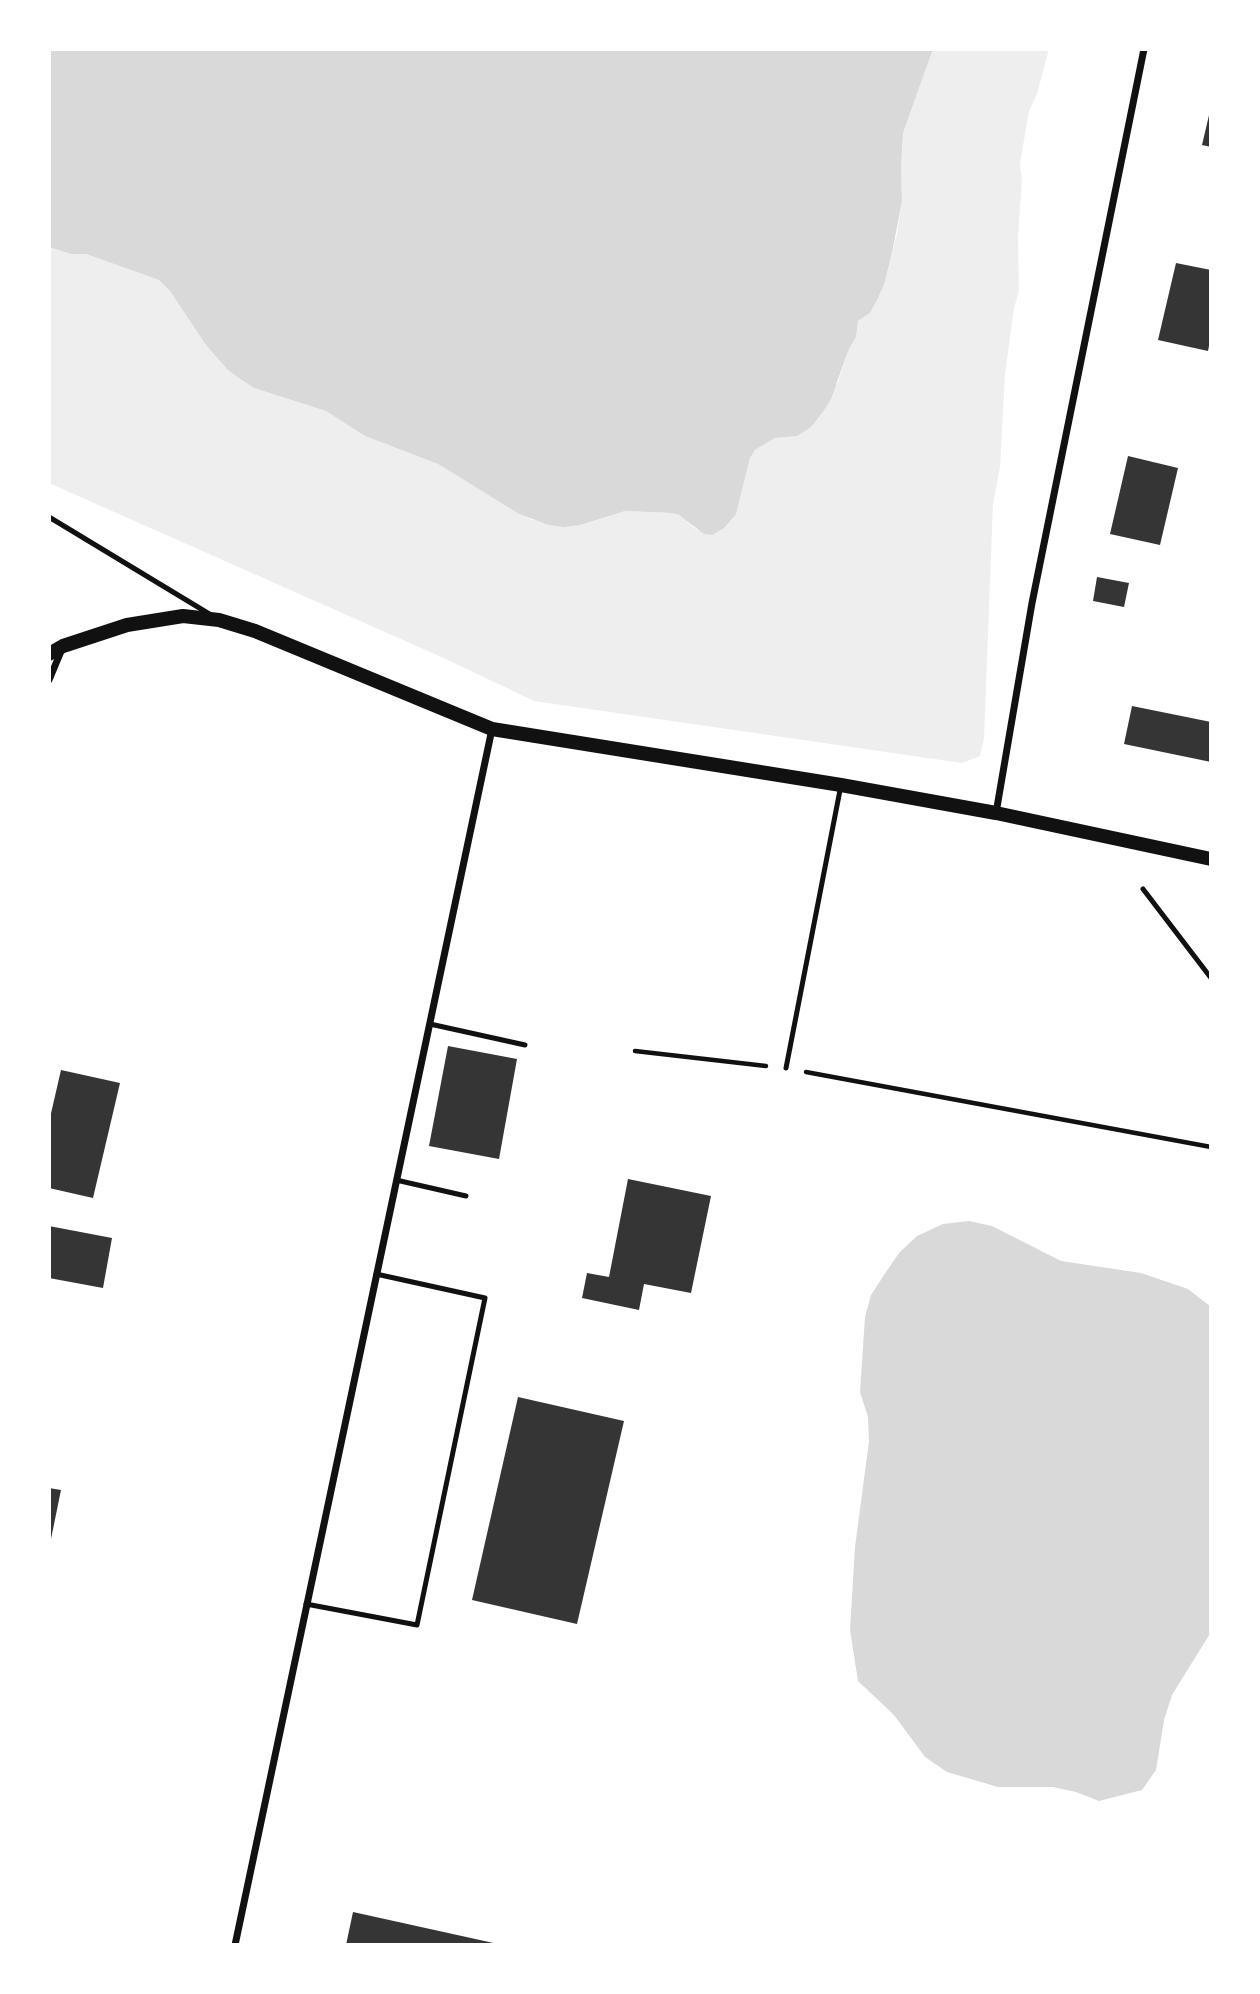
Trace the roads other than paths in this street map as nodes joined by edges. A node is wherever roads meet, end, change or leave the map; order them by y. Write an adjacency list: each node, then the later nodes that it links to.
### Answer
1 (1144, 49): 9 (street)
2 (49, 517): 3 (lane)
3 (219, 620): 4 (main road); 7 (main road)
4 (64, 646): 5 (main road); 6 (street)
5 (49, 653)
6 (49, 680)
7 (492, 729): 8 (main road); 13 (street)
8 (841, 785): 9 (main road); 15 (lane)
9 (996, 813): 10 (main road)
10 (1211, 859)
11 (1143, 889): 12 (lane)
12 (1211, 978)
13 (430, 1024): 14 (lane); 16 (street)
14 (525, 1045)
15 (786, 1068)
16 (396, 1180): 17 (lane); 18 (street)
17 (466, 1196)
18 (376, 1274): 19 (street); 19 (lane)
19 (306, 1604): 20 (street)
20 (234, 1945)

